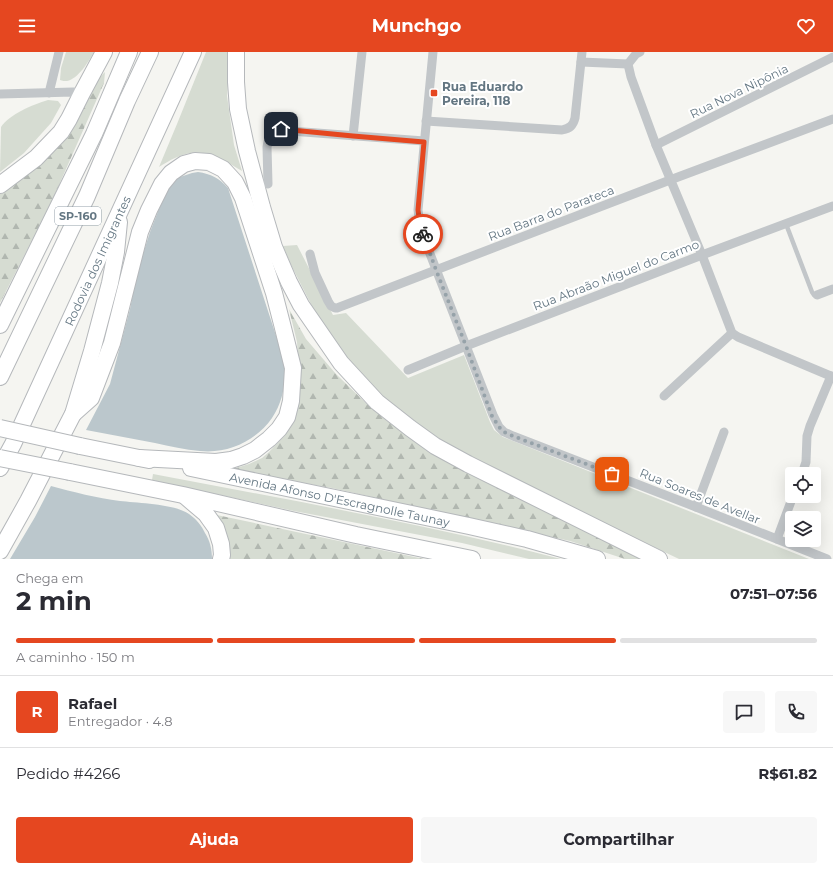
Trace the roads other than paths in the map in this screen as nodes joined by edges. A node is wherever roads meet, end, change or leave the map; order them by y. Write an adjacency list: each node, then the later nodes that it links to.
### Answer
1 (59, 52): 14 (street)
2 (104, 52): 15 (highway)
3 (129, 52): 33 (highway)
4 (150, 52): 37 (highway, SP-160)
5 (193, 52): 26 (highway, Rodovia dos Imigrantes / SP-160)
6 (236, 52): 55 (highway)
7 (362, 52): 19 (street)
8 (432, 52): 18 (street, Rua Soares de Avellar)
9 (582, 52): 12 (street)
10 (640, 52): 13 (street)
11 (833, 57): 21 (street, Rua Nova Nipônia)
12 (581, 62): 13 (street); 18 (street)
13 (628, 64): 21 (street)
14 (49, 93): 15 (street); 16 (street)
15 (82, 93): 24 (highway)
16 (0, 94)
17 (833, 119): 22 (street, Rua Barra do Parateca)
18 (426, 121): 20 (street, Rua Soares de Avellar)
19 (353, 136): 20 (street); 23 (street)
20 (424, 142): 30 (street, Rua Soares de Avellar)
21 (656, 145): 22 (street)
22 (670, 180): 29 (street); 30 (street, Rua Barra do Parateca)
23 (268, 184)
24 (0, 185)
25 (833, 206): 27 (street, Rua Abraão Miguel do Carmo)
26 (120, 210): 40 (highway); 46 (highway, Rodovia dos Imigrantes / SP-160)
27 (786, 224): 29 (street, Rua Abraão Miguel do Carmo); 32 (lane)
28 (310, 254): 30 (street, Rua Barra do Parateca)
29 (702, 255): 34 (street); 35 (street, Rua Abraão Miguel do Carmo)
30 (436, 270): 35 (street, Rua Soares de Avellar)
31 (833, 289): 32 (street)
32 (817, 295)
33 (0, 325)
34 (732, 333): 38 (street); 39 (street)
35 (466, 346): 36 (street, Rua Abraão Miguel do Carmo); 49 (street, Rua Soares de Avellar)
36 (408, 370)
37 (0, 377)
38 (832, 377): 45 (street)
39 (664, 396)
40 (73, 414): 44 (highway); 51 (highway)
41 (0, 428): 44 (highway, Avenida Afonso D'Escragnolle Taunay, bridge)
42 (724, 432): 49 (street)
43 (0, 458): 47 (highway, bridge)
44 (139, 458): 54 (highway, Avenida Afonso D'Escragnolle Taunay)
45 (804, 467)
46 (0, 468)
47 (183, 495): 52 (highway); 53 (highway)
48 (791, 503): 50 (street)
49 (696, 507): 50 (street, Rua Soares de Avellar)
50 (777, 539): 56 (street, Rua Soares de Avellar)
51 (1, 548)
52 (221, 559)
53 (472, 559)
54 (597, 559)
55 (659, 559)
56 (827, 559)

